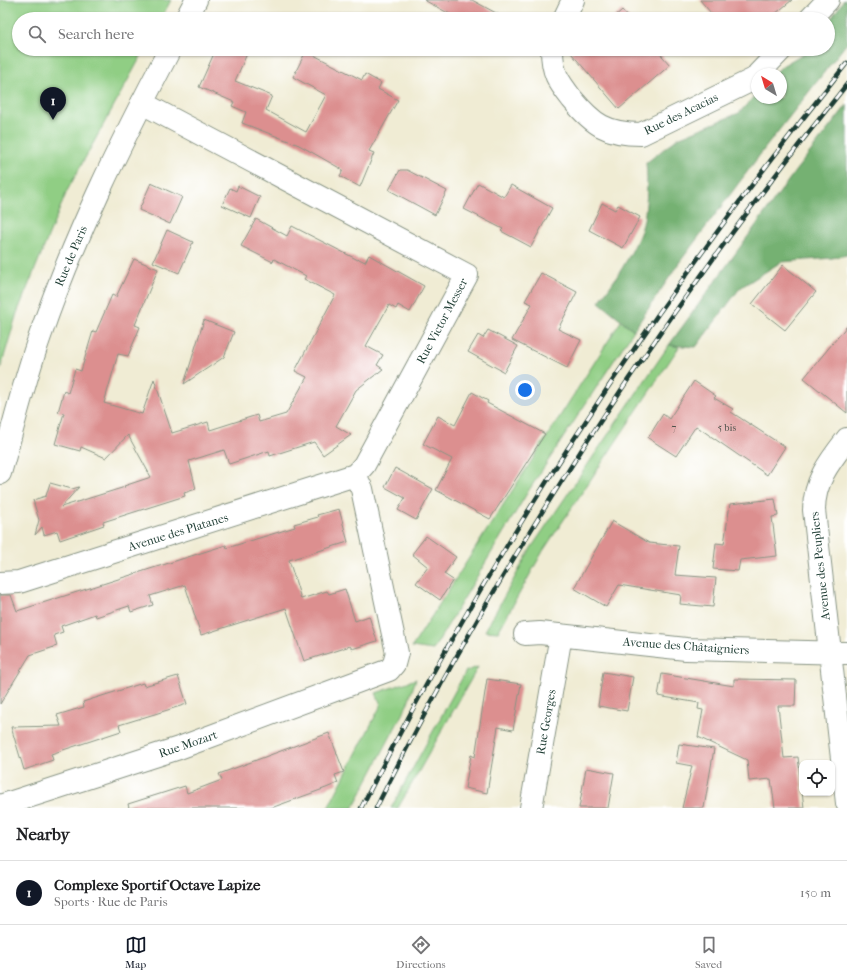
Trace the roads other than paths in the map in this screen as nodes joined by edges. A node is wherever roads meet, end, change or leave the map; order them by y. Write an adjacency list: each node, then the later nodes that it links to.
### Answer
1 (196, 0): 4 (street)
2 (573, 0): 5 (street)
3 (828, 0): 6 (street)
4 (190, 12)
5 (567, 12)
6 (817, 12)
7 (166, 56): 12 (street, Rue de Paris)
8 (552, 56): 11 (street, Rue des Acacias)
9 (776, 56): 10 (street, Rue des Acacias)
10 (764, 68)
11 (751, 80)
12 (142, 103): 14 (street, Rue de Paris); 15 (street, Rue Victor Messer)
13 (847, 439): 19 (street, Avenue des Peupliers)
14 (0, 473)
15 (354, 475): 16 (street, Avenue des Platanes); 21 (street, Rue Mozart)
16 (0, 583)
17 (525, 634): 18 (street, Avenue des Châtaigniers)
18 (561, 635): 19 (street, Avenue des Châtaigniers); 22 (street, Rue Georges)
19 (838, 654): 20 (street, Avenue des Peupliers)
20 (847, 803)
21 (0, 806)
22 (531, 808)

